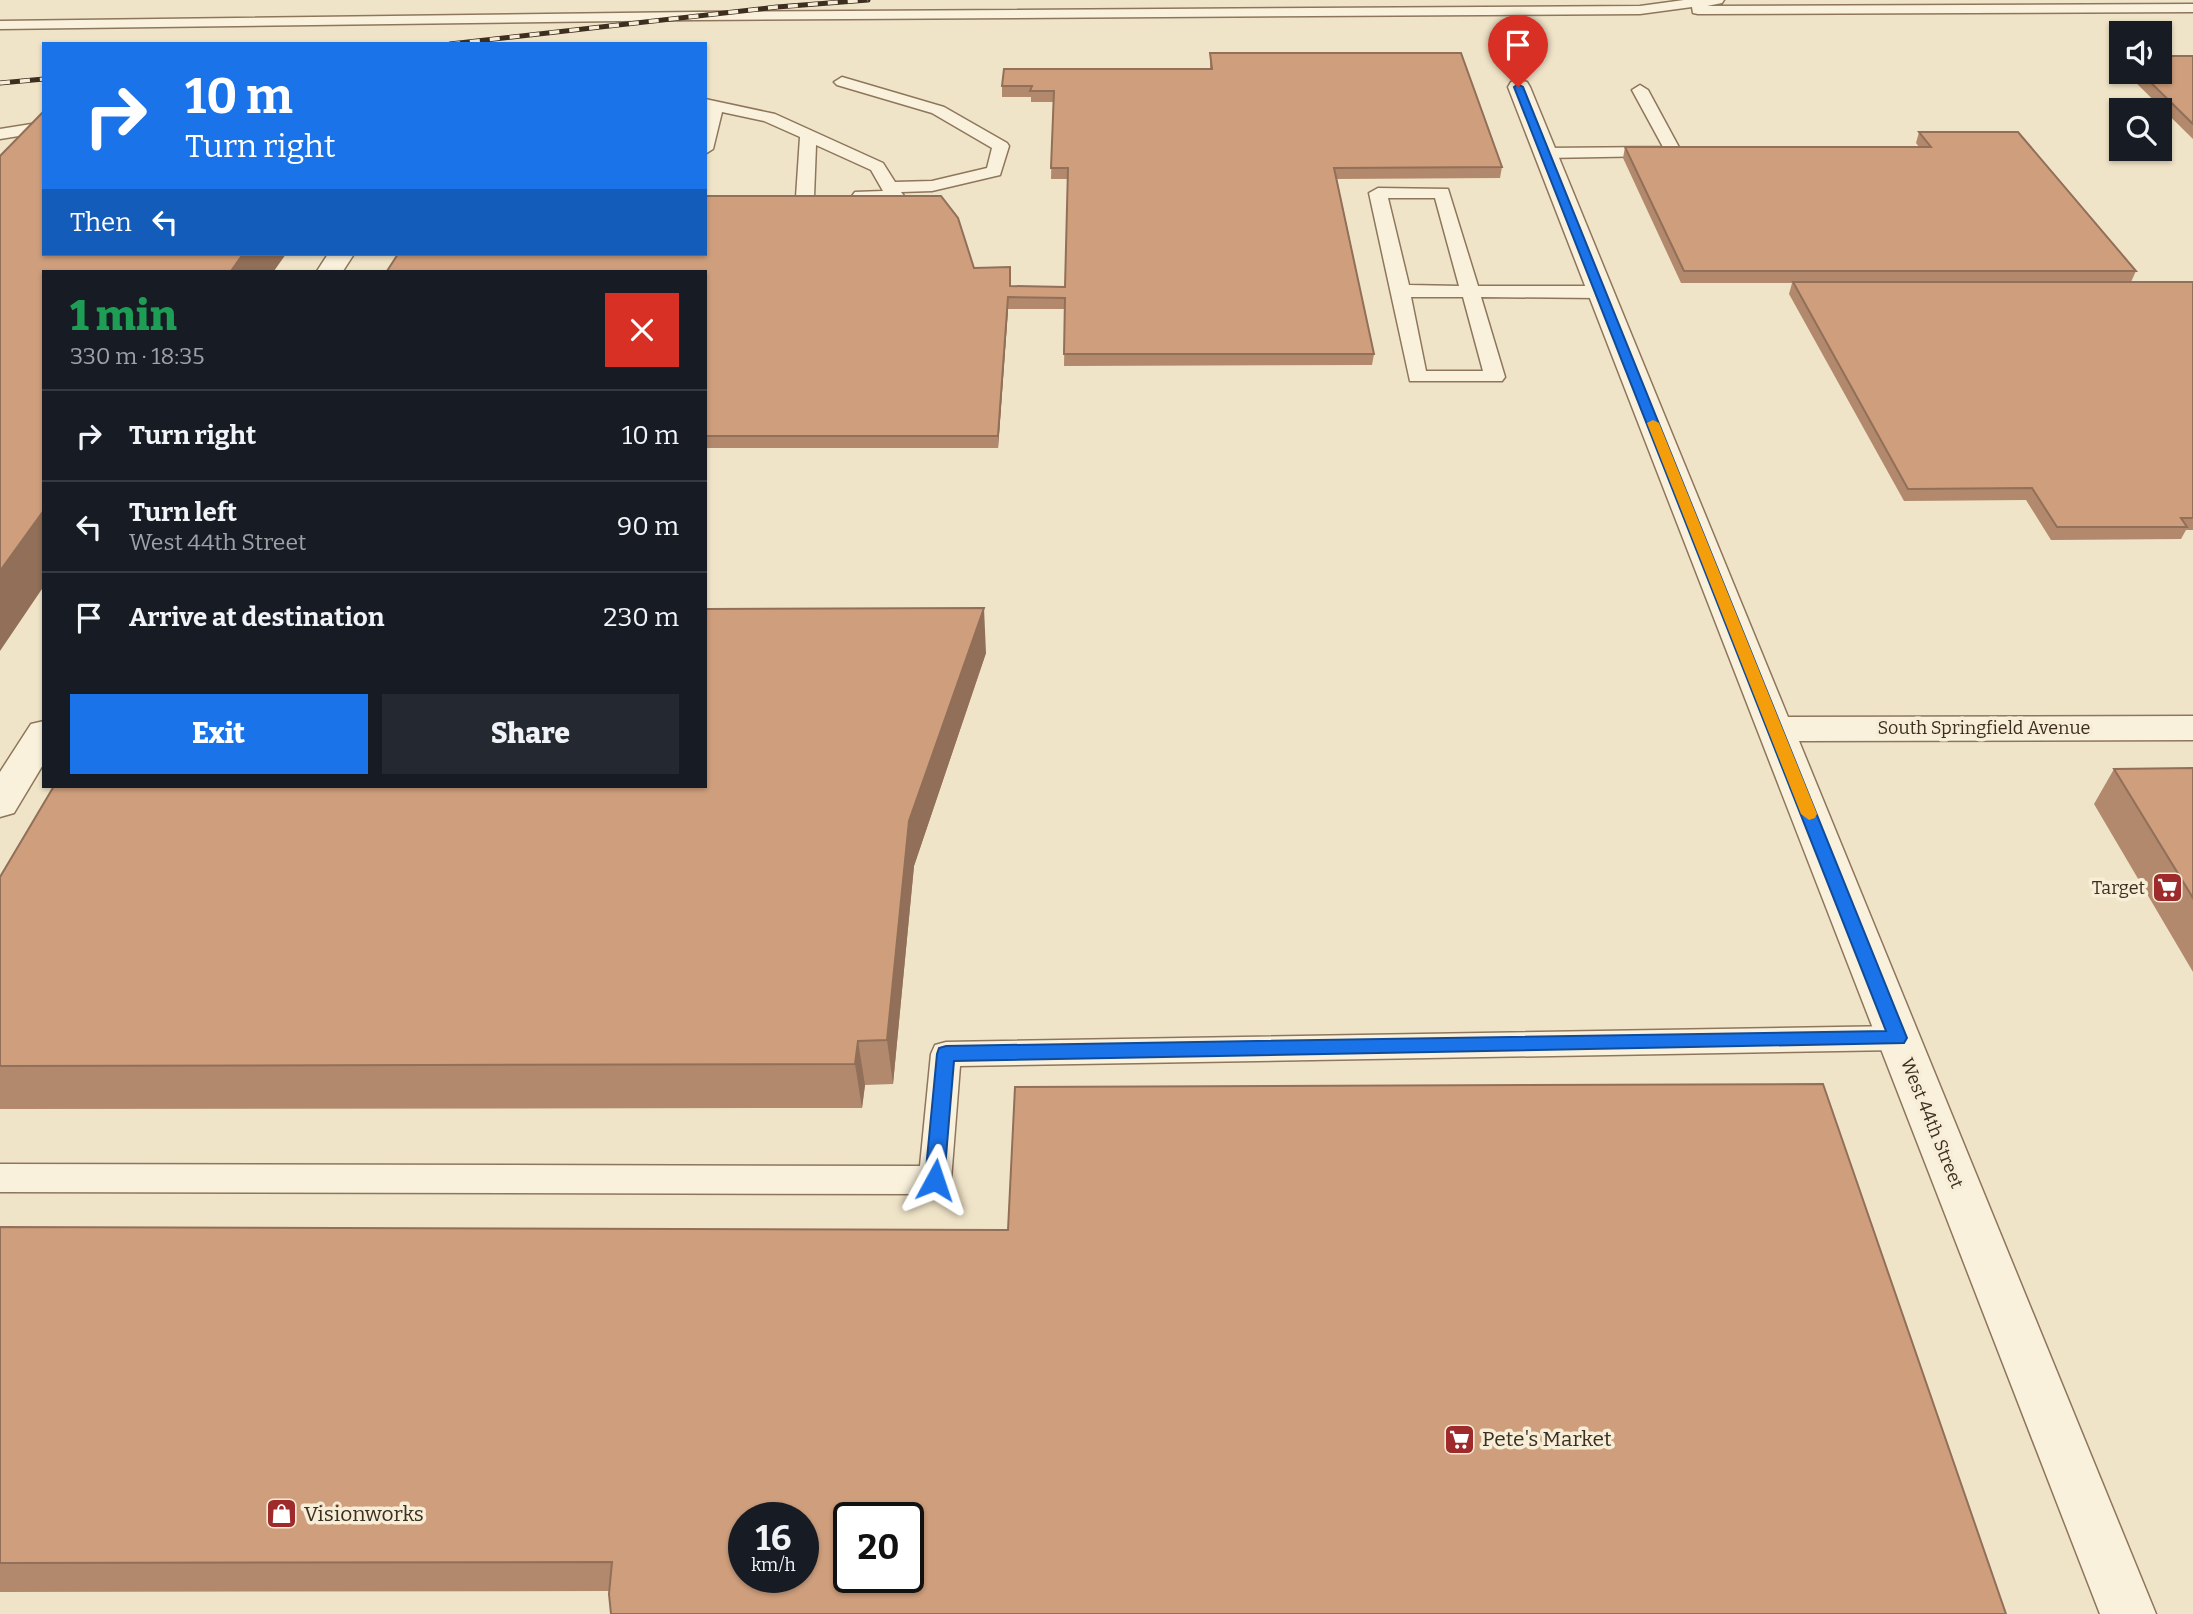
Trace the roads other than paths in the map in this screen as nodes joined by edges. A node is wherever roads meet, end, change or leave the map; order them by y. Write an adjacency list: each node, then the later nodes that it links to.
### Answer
1 (1717, 0): 4 (lane)
2 (1357, 7): 4 (lane); 5 (lane)
3 (2193, 8): 4 (lane)
4 (1640, 10)
5 (0, 25)
6 (842, 82): 17 (lane)
7 (1518, 87): 16 (street, West 44th Street)
8 (1640, 90): 16 (lane)
9 (710, 105): 12 (lane); 14 (lane)
10 (42, 127): 11 (lane)
11 (18, 131): 13 (lane); 15 (lane)
12 (707, 131)
13 (0, 134)
14 (808, 135): 17 (lane); 19 (lane)
15 (0, 149)
16 (1545, 153): 22 (street, West 44th Street)
17 (889, 187): 18 (lane)
18 (844, 196)
19 (805, 197)
20 (1401, 291): 21 (lane); 21 (lane); 21 (lane)
21 (1471, 292): 22 (lane)
22 (1600, 292): 24 (street, West 44th Street)
23 (2193, 728): 24 (street, South Springfield Avenue)
24 (1775, 729): 27 (street, West 44th Street)
25 (42, 736): 26 (street)
26 (0, 803)
27 (1898, 1038): 28 (lane); 29 (street, West 44th Street)
28 (0, 1178)
29 (2128, 1614)

